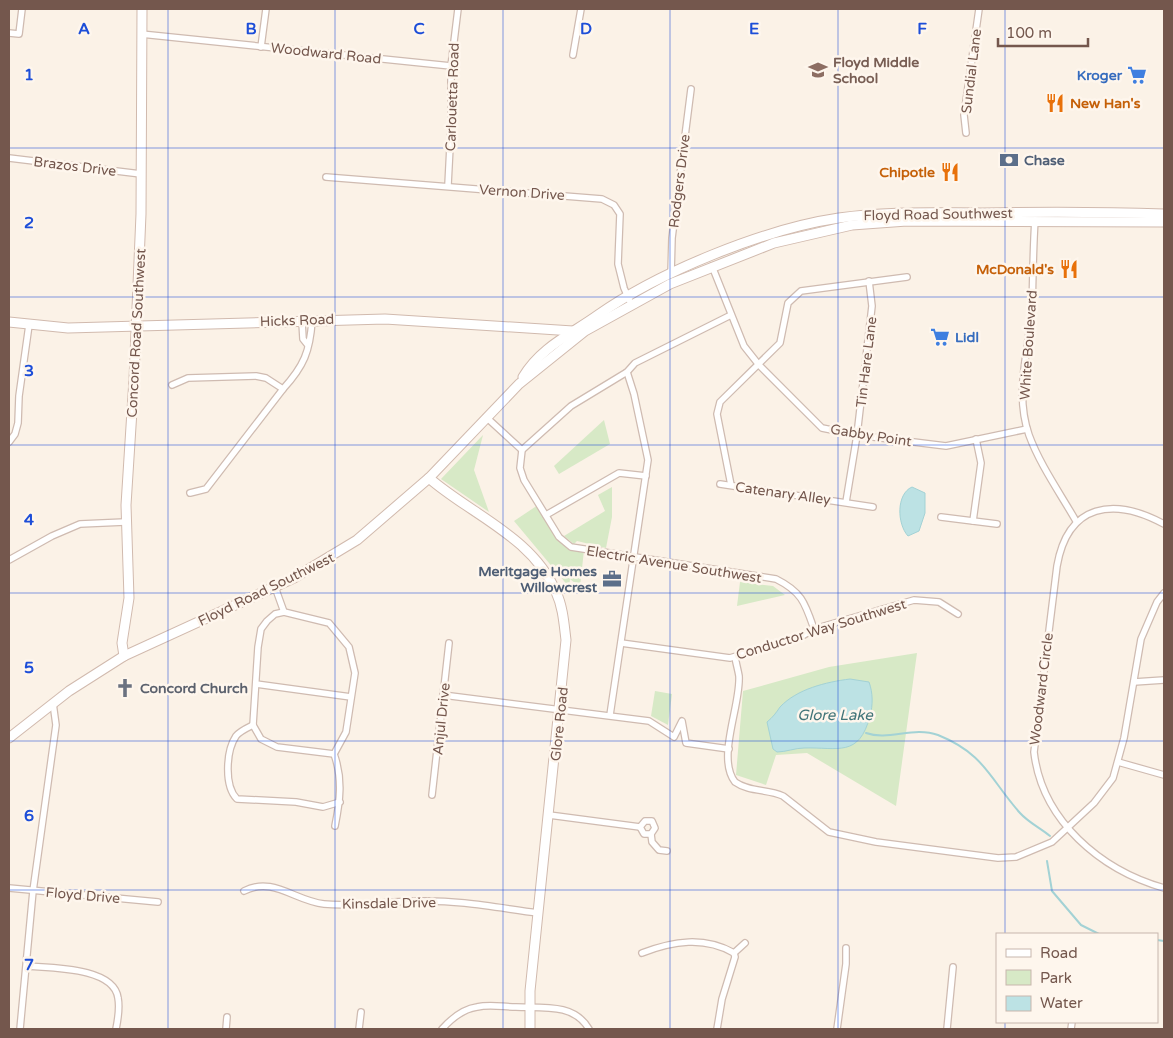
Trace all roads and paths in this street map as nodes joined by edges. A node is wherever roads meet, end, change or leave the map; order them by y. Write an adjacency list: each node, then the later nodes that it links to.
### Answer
1 (22, 9): 7 (street)
2 (142, 9): 8 (main road, Concord Road Southwest)
3 (266, 9): 9 (street)
4 (458, 9): 11 (street, Carlouetta Road)
5 (581, 9): 10 (street)
6 (979, 9): 13 (street, Sundial Lane)
7 (9, 33)
8 (141, 34): 9 (street, Woodward Road); 15 (main road, Concord Road Southwest)
9 (261, 47): 11 (street, Woodward Road)
10 (573, 55)
11 (451, 66): 17 (street, Carlouetta Road)
12 (691, 89): 22 (street, Rodgers Drive)
13 (966, 133)
14 (9, 158): 15 (street, Brazos Drive)
15 (141, 174): 32 (main road, Concord Road Southwest)
16 (326, 177): 17 (street, Vernon Drive)
17 (448, 185): 25 (street, Vernon Drive)
18 (1164, 214): 19 (main road, Floyd Road Southwest)
19 (1035, 216): 20 (main road, Floyd Road Southwest); 21 (main road, Floyd Road Southwest); 22 (main road, Floyd Road Southwest); 45 (street, White Boulevard)
20 (1164, 222)
21 (712, 266): 25 (main road, Floyd Road Southwest); 27 (street, Gabby Point)
22 (670, 274): 25 (main road, Floyd Road Southwest)
23 (906, 276): 24 (street)
24 (868, 280): 39 (street); 46 (street, Tin Hare Lane)
25 (629, 300): 26 (main road, Floyd Road Southwest); 36 (main road, Floyd Road Southwest)
26 (604, 311): 34 (main road); 35 (main road, Floyd Road Southwest)
27 (731, 315): 39 (street, Gabby Point); 40 (street)
28 (312, 321): 30 (main road, Hicks Road); 33 (main road, Hicks Road); 37 (street)
29 (9, 322): 31 (main road, Hicks Road)
30 (302, 322): 32 (main road, Hicks Road); 37 (street)
31 (28, 325): 32 (main road, Hicks Road); 48 (street)
32 (136, 326): 61 (main road, Concord Road Southwest)
33 (522, 328): 34 (main road, Hicks Road); 38 (main road)
34 (546, 328): 35 (main road, Hicks Road)
35 (573, 331): 36 (main road, Hicks Road); 38 (main road, Floyd Road Southwest)
36 (586, 331): 41 (main road, Floyd Road Southwest)
37 (307, 344): 43 (street)
38 (545, 350): 41 (main road, Floyd Road Southwest)
39 (759, 364): 46 (street, Gabby Point); 53 (street)
40 (626, 372): 49 (street); 50 (street)
41 (519, 384): 44 (main road, Floyd Road Southwest)
42 (172, 385): 43 (street)
43 (283, 389): 54 (street)
44 (486, 417): 49 (street); 51 (main road, Floyd Road Southwest)
45 (1028, 429): 47 (street, Gabby Point); 60 (street, White Boulevard)
46 (857, 435): 47 (street, Gabby Point); 55 (street, Tin Hare Lane)
47 (976, 439): 59 (street)
48 (9, 442)
49 (522, 450): 57 (street, Electric Avenue Southwest)
50 (646, 476): 57 (street); 64 (street)
51 (429, 478): 66 (main road, Floyd Road Southwest); 81 (main road, Glore Road)
52 (720, 484): 53 (street, Catenary Alley)
53 (731, 485): 55 (street, Catenary Alley)
54 (190, 493)
55 (846, 502): 56 (street, Catenary Alley)
56 (873, 507)
57 (546, 515): 64 (street, Electric Avenue Southwest)
58 (941, 517): 59 (street)
59 (973, 521): 62 (street)
60 (1076, 521): 63 (street); 94 (street, Woodward Circle)
61 (125, 522): 65 (street); 73 (main road, Concord Road Southwest)
62 (997, 524)
63 (1164, 524)
64 (632, 557): 70 (street, Electric Avenue Southwest); 72 (street)
65 (9, 560)
66 (274, 587): 68 (street); 73 (main road, Floyd Road Southwest)
67 (1164, 593): 76 (street)
68 (284, 612): 77 (street); 79 (street)
69 (958, 614): 70 (street, Conductor Way Southwest)
70 (814, 629): 74 (street, Conductor Way Southwest)
71 (449, 643): 78 (street, Anjul Drive)
72 (620, 643): 74 (street, Conductor Way Southwest); 82 (street)
73 (124, 656): 80 (main road, Floyd Road Southwest)
74 (735, 657): 85 (street)
75 (1164, 680): 76 (street)
76 (1134, 682): 87 (street)
77 (256, 684): 79 (street); 83 (street)
78 (443, 695): 81 (street); 89 (street, Anjul Drive)
79 (351, 697): 86 (street)
80 (53, 703): 84 (main road, Floyd Road Southwest); 99 (street)
81 (560, 710): 82 (street); 91 (main road, Glore Road)
82 (610, 715): 85 (street)
83 (252, 725): 86 (street); 90 (street)
84 (9, 738)
85 (729, 749): 94 (street)
86 (334, 754): 90 (street)
87 (1118, 762): 88 (street); 94 (street)
88 (1164, 775)
89 (432, 794)
90 (340, 802): 92 (street)
91 (550, 815): 93 (street); 102 (main road, Glore Road)
92 (336, 826)
93 (640, 827): 95 (street); 95 (street)
94 (1068, 827): 98 (street, Woodward Circle)
95 (651, 834): 96 (street)
96 (668, 851)
97 (9, 888): 99 (street, Floyd Drive)
98 (1164, 888)
99 (34, 891): 101 (street, Floyd Drive); 107 (street)
100 (244, 891): 102 (street, Kinsdale Drive)
101 (158, 902)
102 (538, 913): 109 (main road, Glore Road)
103 (745, 943): 105 (street)
104 (846, 948): 120 (street)
105 (734, 952): 106 (street); 119 (street)
106 (642, 953)
107 (27, 966): 112 (street); 113 (street)
108 (953, 967): 121 (street)
109 (530, 1007): 116 (street); 117 (main road, Glore Road); 118 (street)
110 (361, 1012): 115 (street)
111 (227, 1017): 114 (street)
112 (20, 1029)
113 (116, 1029)
114 (226, 1029)
115 (359, 1029)
116 (442, 1029)
117 (530, 1029)
118 (589, 1029)
119 (717, 1029)
120 (837, 1029)
121 (946, 1029)

